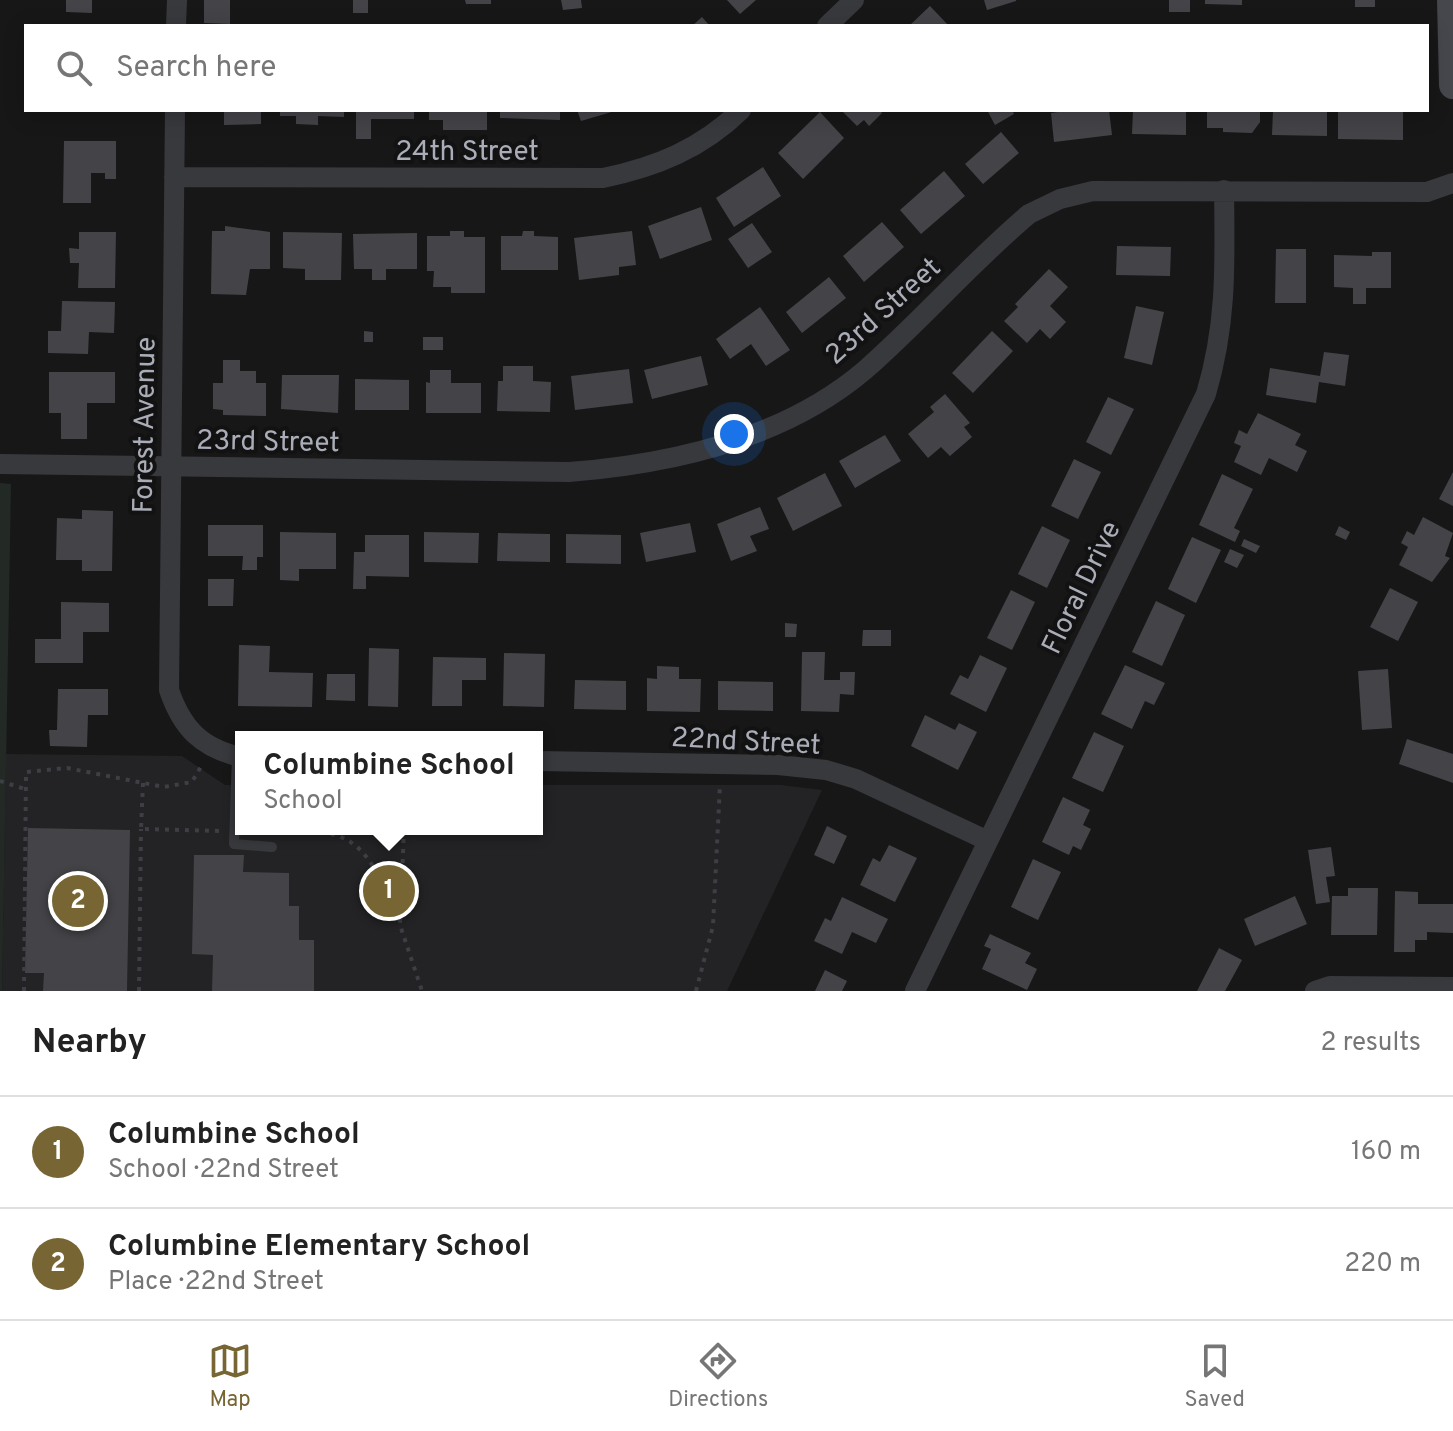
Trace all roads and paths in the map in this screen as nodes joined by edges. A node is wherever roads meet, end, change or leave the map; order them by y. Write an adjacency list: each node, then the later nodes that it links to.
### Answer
1 (177, 0): 4 (street)
2 (854, 0): 5 (street)
3 (1451, 0): 6 (street)
4 (176, 24)
5 (829, 24)
6 (1453, 85)
7 (175, 112): 9 (street, Forest Avenue)
8 (739, 112): 9 (street, 24th Street)
9 (174, 177): 13 (street, Forest Avenue)
10 (1453, 183): 11 (street, 23rd Street)
11 (1224, 190): 13 (street, 23rd Street); 23 (street, Floral Drive)
12 (0, 464): 13 (street, 23rd Street)
13 (170, 467): 14 (street, Forest Avenue)
14 (212, 748): 15 (street); 19 (path)
15 (235, 755)
16 (543, 761): 17 (street, 22nd Street)
17 (720, 764): 23 (street, 22nd Street); 29 (path)
18 (0, 781): 19 (path)
19 (25, 789): 26 (path)
20 (235, 826): 24 (lane)
21 (141, 829): 27 (path)
22 (404, 835): 28 (path)
23 (986, 840): 30 (street, Floral Drive)
24 (272, 847)
25 (1453, 987): 31 (street)
26 (24, 991)
27 (139, 991)
28 (422, 991)
29 (696, 991)
30 (915, 991)
31 (1315, 991)

